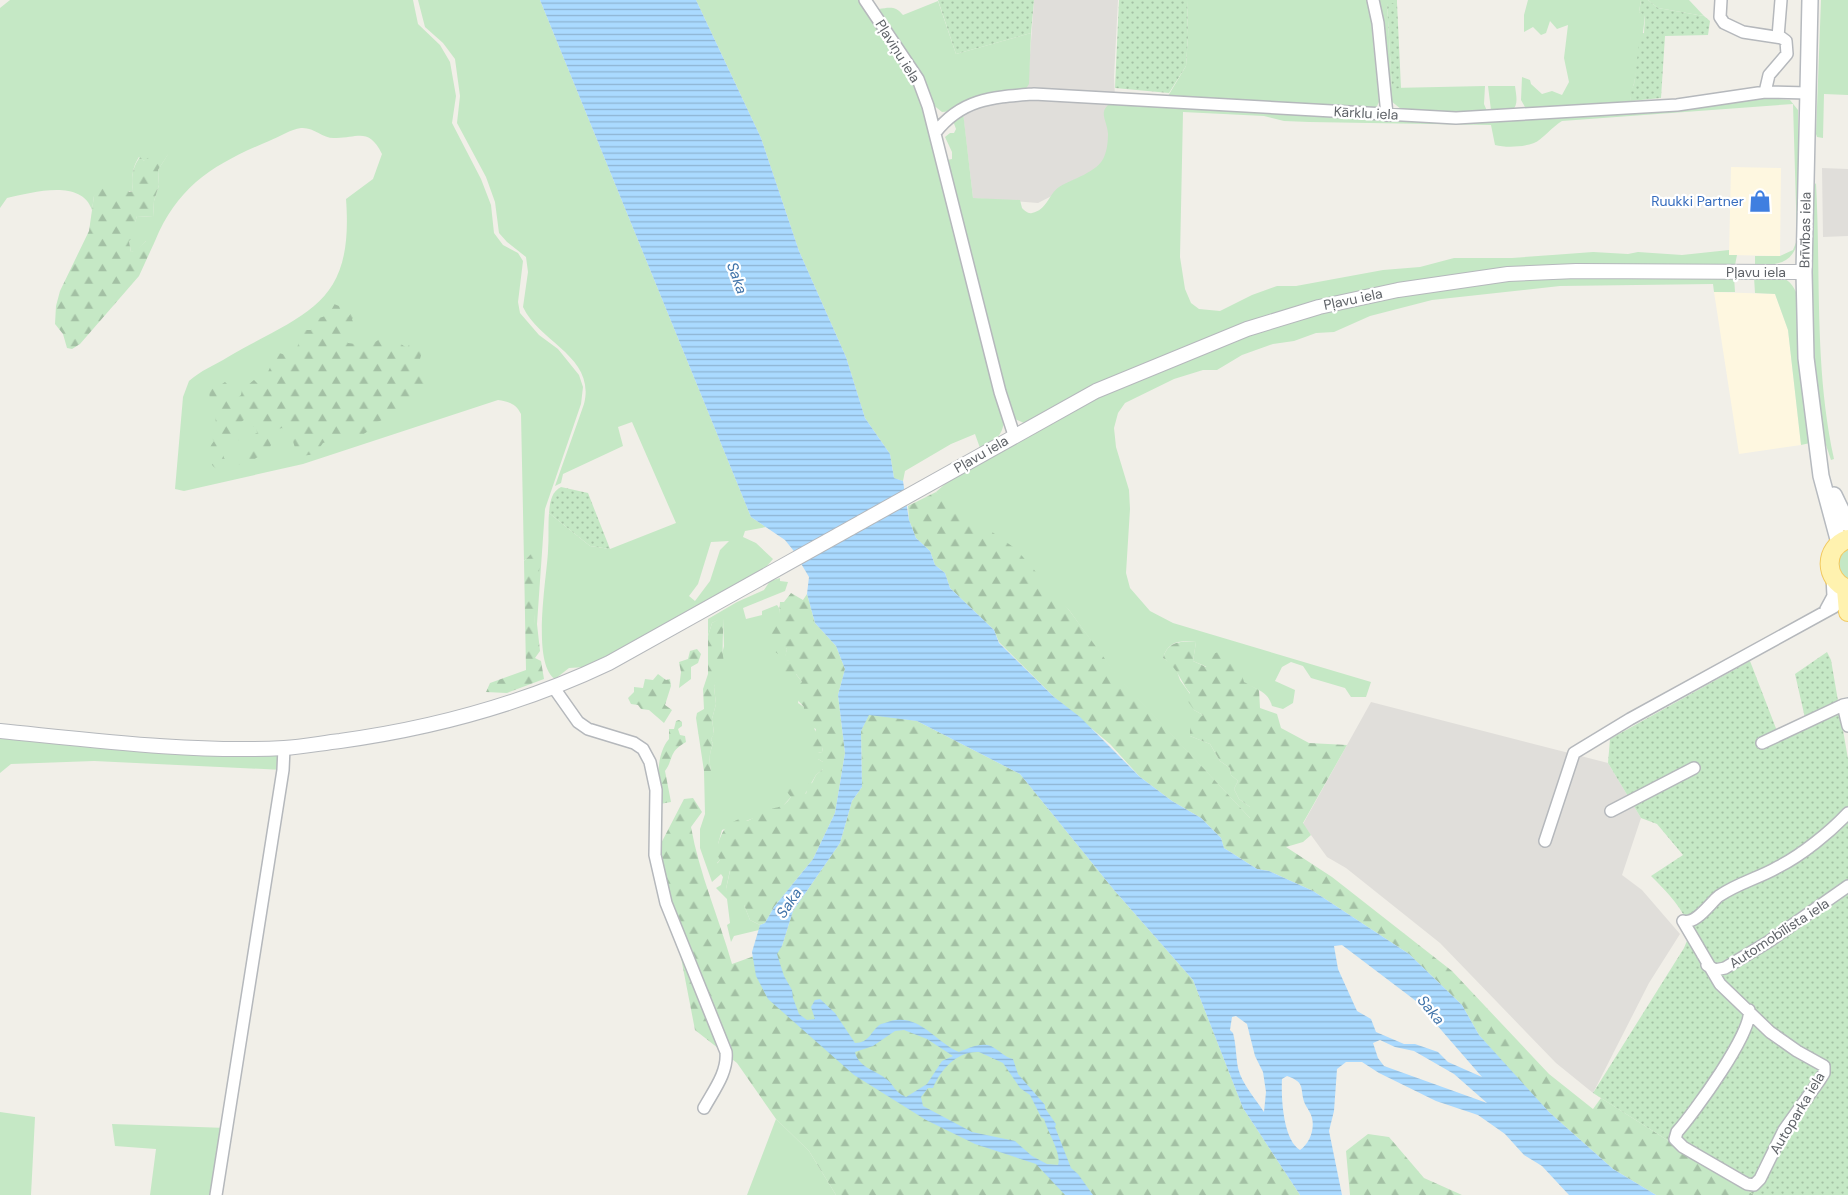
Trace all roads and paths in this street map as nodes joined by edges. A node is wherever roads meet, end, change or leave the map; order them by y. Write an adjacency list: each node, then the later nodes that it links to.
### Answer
1 (865, 0): 10 (street, Pļaviņu iela)
2 (1373, 0): 9 (street)
3 (1722, 0): 6 (street)
4 (1781, 0): 6 (street)
5 (1810, 0): 8 (main road, Brīvības iela)
6 (1778, 37): 7 (street)
7 (1765, 92): 8 (street, Kārklu iela); 9 (street, Kārklu iela)
8 (1808, 93): 11 (main road, Brīvības iela)
9 (1387, 115): 10 (street, Kārklu iela)
10 (936, 133): 12 (street, Pļaviņu iela)
11 (1804, 272): 12 (street, Pļavu iela); 13 (main road, Brīvības iela)
12 (1014, 435): 18 (street, Pļavu iela)
13 (1820, 458): 14 (main road, Brīvības iela); 15 (main road, Brīvības iela)
14 (1848, 524)
15 (1844, 541): 16 (main road)
16 (1842, 585): 17 (main road); 27 (street)
17 (1848, 612)
18 (554, 688): 23 (street, Pļavu iela); 31 (street)
19 (1846, 705): 20 (street); 22 (street)
20 (1848, 726)
21 (0, 731): 23 (street, Pļavu iela)
22 (1762, 742)
23 (284, 748): 32 (street)
24 (1694, 768): 25 (street)
25 (1611, 811)
26 (1848, 813): 29 (street, Autoparka iela)
27 (1545, 841)
28 (1848, 886): 29 (street, Automobīlista iela)
29 (1707, 965): 30 (street, Autoparka iela)
30 (1749, 1010): 30 (street, Autoparka iela)
31 (704, 1108)
32 (216, 1195)

